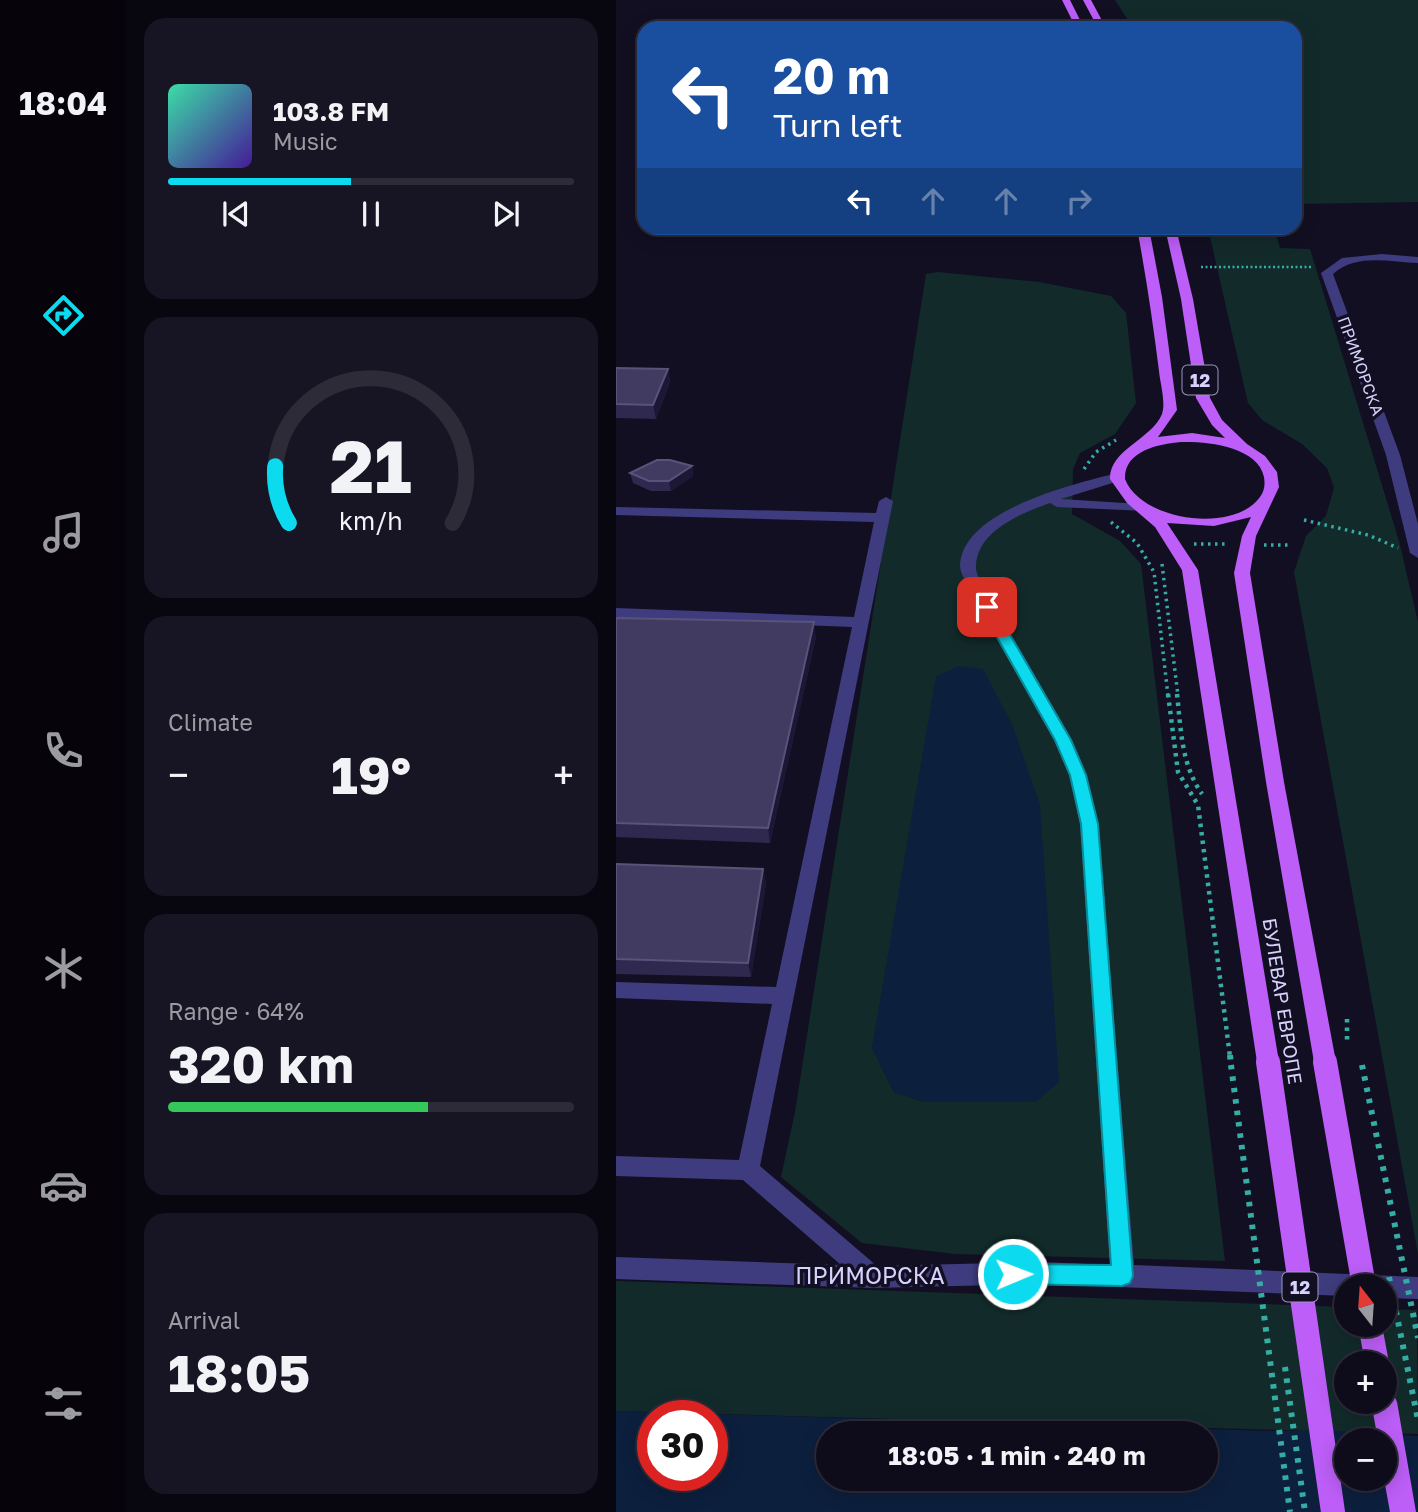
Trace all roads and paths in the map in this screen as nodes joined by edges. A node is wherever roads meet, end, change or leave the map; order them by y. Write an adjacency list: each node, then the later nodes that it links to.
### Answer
1 (1066, 0): 3 (main road)
2 (1087, 0): 4 (main road)
3 (1076, 21)
4 (1098, 21)
5 (1144, 235): 12 (main road, 12)
6 (1173, 235): 13 (main road, БУЛЕВАР ЕВРОПЕ / 12)
7 (1418, 260): 9 (street)
8 (1201, 267): 9 (path)
9 (1331, 268): 26 (street, ПРИМОРСКА)
10 (1122, 437): 16 (path)
11 (1123, 444): 14 (path)
12 (1142, 446): 13 (main road, БУЛЕВАР ЕВРОПЕ / 12); 15 (main road, 12)
13 (1242, 447): 17 (main road, БУЛЕВАР ЕВРОПЕ / 12)
14 (1114, 449)
15 (1117, 477): 16 (street); 20 (main road, БУЛЕВАР ЕВРОПЕ / 12)
16 (1083, 488): 18 (street)
17 (1265, 501): 20 (main road); 24 (main road, БУЛЕВАР ЕВРОПЕ / 12)
18 (1042, 503): 19 (street); 38 (street)
19 (1090, 503): 20 (street); 43 (path, bridge)
20 (1144, 510): 23 (main road, БУЛЕВАР ЕВРОПЕ / 12)
21 (616, 511): 29 (street)
22 (1304, 520): 26 (path)
23 (1174, 544): 24 (path); 44 (main road, БУЛЕВАР ЕВРОПЕ / 12, bridge)
24 (1247, 544): 25 (path); 37 (main road, БУЛЕВАР ЕВРОПЕ / 12, bridge)
25 (1291, 545)
26 (1412, 552)
27 (1161, 558): 30 (path)
28 (616, 613): 29 (street)
29 (861, 622): 32 (street)
30 (1207, 803)
31 (616, 990): 32 (street)
32 (784, 996): 35 (street)
33 (1362, 1065): 41 (path, bridge)
34 (616, 1166): 35 (street)
35 (748, 1170): 39 (street)
36 (616, 1268): 39 (street, ПРИМОРСКА)
37 (1362, 1274)
38 (1122, 1276): 39 (street, ПРИМОРСКА); 40 (street, ПРИМОРСКА)
39 (873, 1278)
40 (1418, 1287)
41 (1418, 1338)
42 (1386, 1414): 45 (main road)
43 (1290, 1512)
44 (1332, 1512)
45 (1403, 1512)

